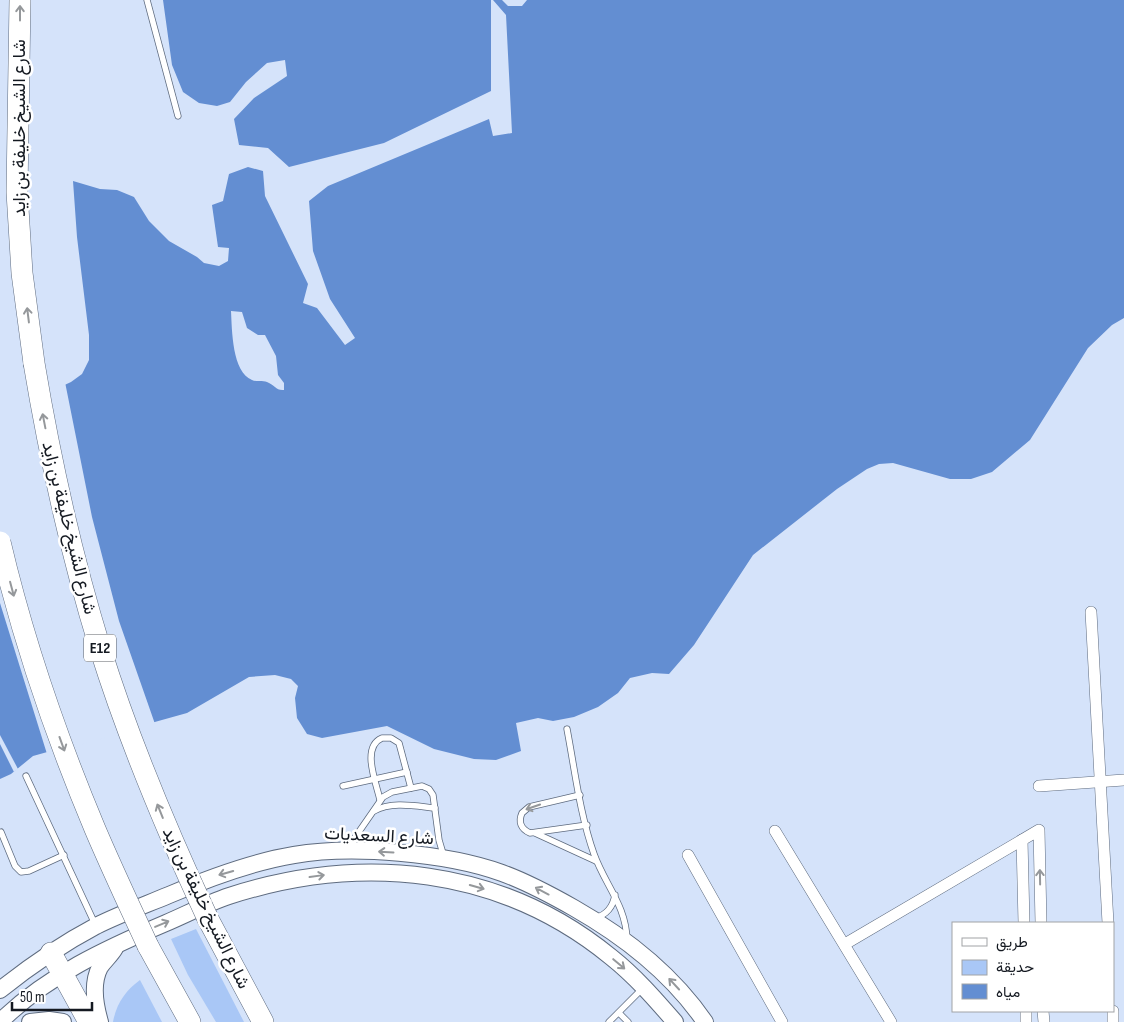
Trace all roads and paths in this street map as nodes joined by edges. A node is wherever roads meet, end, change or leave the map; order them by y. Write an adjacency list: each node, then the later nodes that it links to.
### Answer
1 (20, 0): 51 (highway, شارع الشيخ خليفة بن زايد / E12, one-way to 1, bridge)
2 (147, 0): 3 (lane)
3 (178, 116)
4 (0, 542): 50 (highway, one-way to 50, bridge)
5 (1091, 612): 11 (street)
6 (567, 729): 15 (lane)
7 (407, 772): 9 (lane); 9 (lane); 14 (lane)
8 (26, 776): 26 (lane)
9 (376, 779): 12 (lane); 16 (lane)
10 (1124, 780): 11 (street)
11 (1100, 782): 13 (street); 34 (street)
12 (344, 786)
13 (1039, 786)
14 (411, 788): 16 (lane); 17 (lane)
15 (580, 796): 19 (lane); 22 (lane, one-way to 22)
16 (380, 800): 18 (lane)
17 (435, 808): 18 (lane); 27 (lane)
18 (374, 811): 24 (lane)
19 (586, 825): 22 (lane); 28 (lane)
20 (775, 830): 38 (street)
21 (1, 832): 26 (lane)
22 (535, 833): 28 (lane)
23 (1022, 840): 32 (street); 33 (street, one-way to 23); 38 (street)
24 (350, 851): 27 (street, شارع السعديات, one-way to 24); 30 (street, شارع السعديات, one-way to 30)
25 (688, 855): 56 (street)
26 (64, 856): 35 (lane)
27 (445, 859): 31 (street, شارع السعديات, one-way to 27)
28 (596, 861): 29 (lane)
29 (615, 895): 31 (lane); 36 (lane)
30 (125, 913): 35 (street, شارع السعديات); 39 (street)
31 (591, 918): 36 (street, شارع السعديات)
32 (1024, 922)
33 (1041, 922)
34 (1108, 922)
35 (96, 926): 39 (street, شارع السعديات)
36 (627, 942): 55 (street, شارع السعديات, one-way to 36)
37 (117, 943): 39 (street, شارع السعديات); 40 (street, شارع السعديات, one-way to 40); 49 (street)
38 (845, 944): 57 (street)
39 (51, 968): 41 (street, شارع السعديات); 42 (street); 44 (street, شارع السعديات); 47 (highway); 48 (highway)
40 (644, 987): 43 (lane); 54 (street, شارع السعديات)
41 (0, 990)
42 (0, 1007)
43 (619, 1013): 52 (lane); 53 (lane)
44 (0, 1022)
45 (30, 1022): 46 (street)
46 (63, 1022)
47 (74, 1022)
48 (89, 1022)
49 (100, 1022)
50 (190, 1022)
51 (263, 1022)
52 (609, 1022)
53 (628, 1022)
54 (675, 1022)
55 (705, 1022)
56 (782, 1022)
57 (891, 1022)

